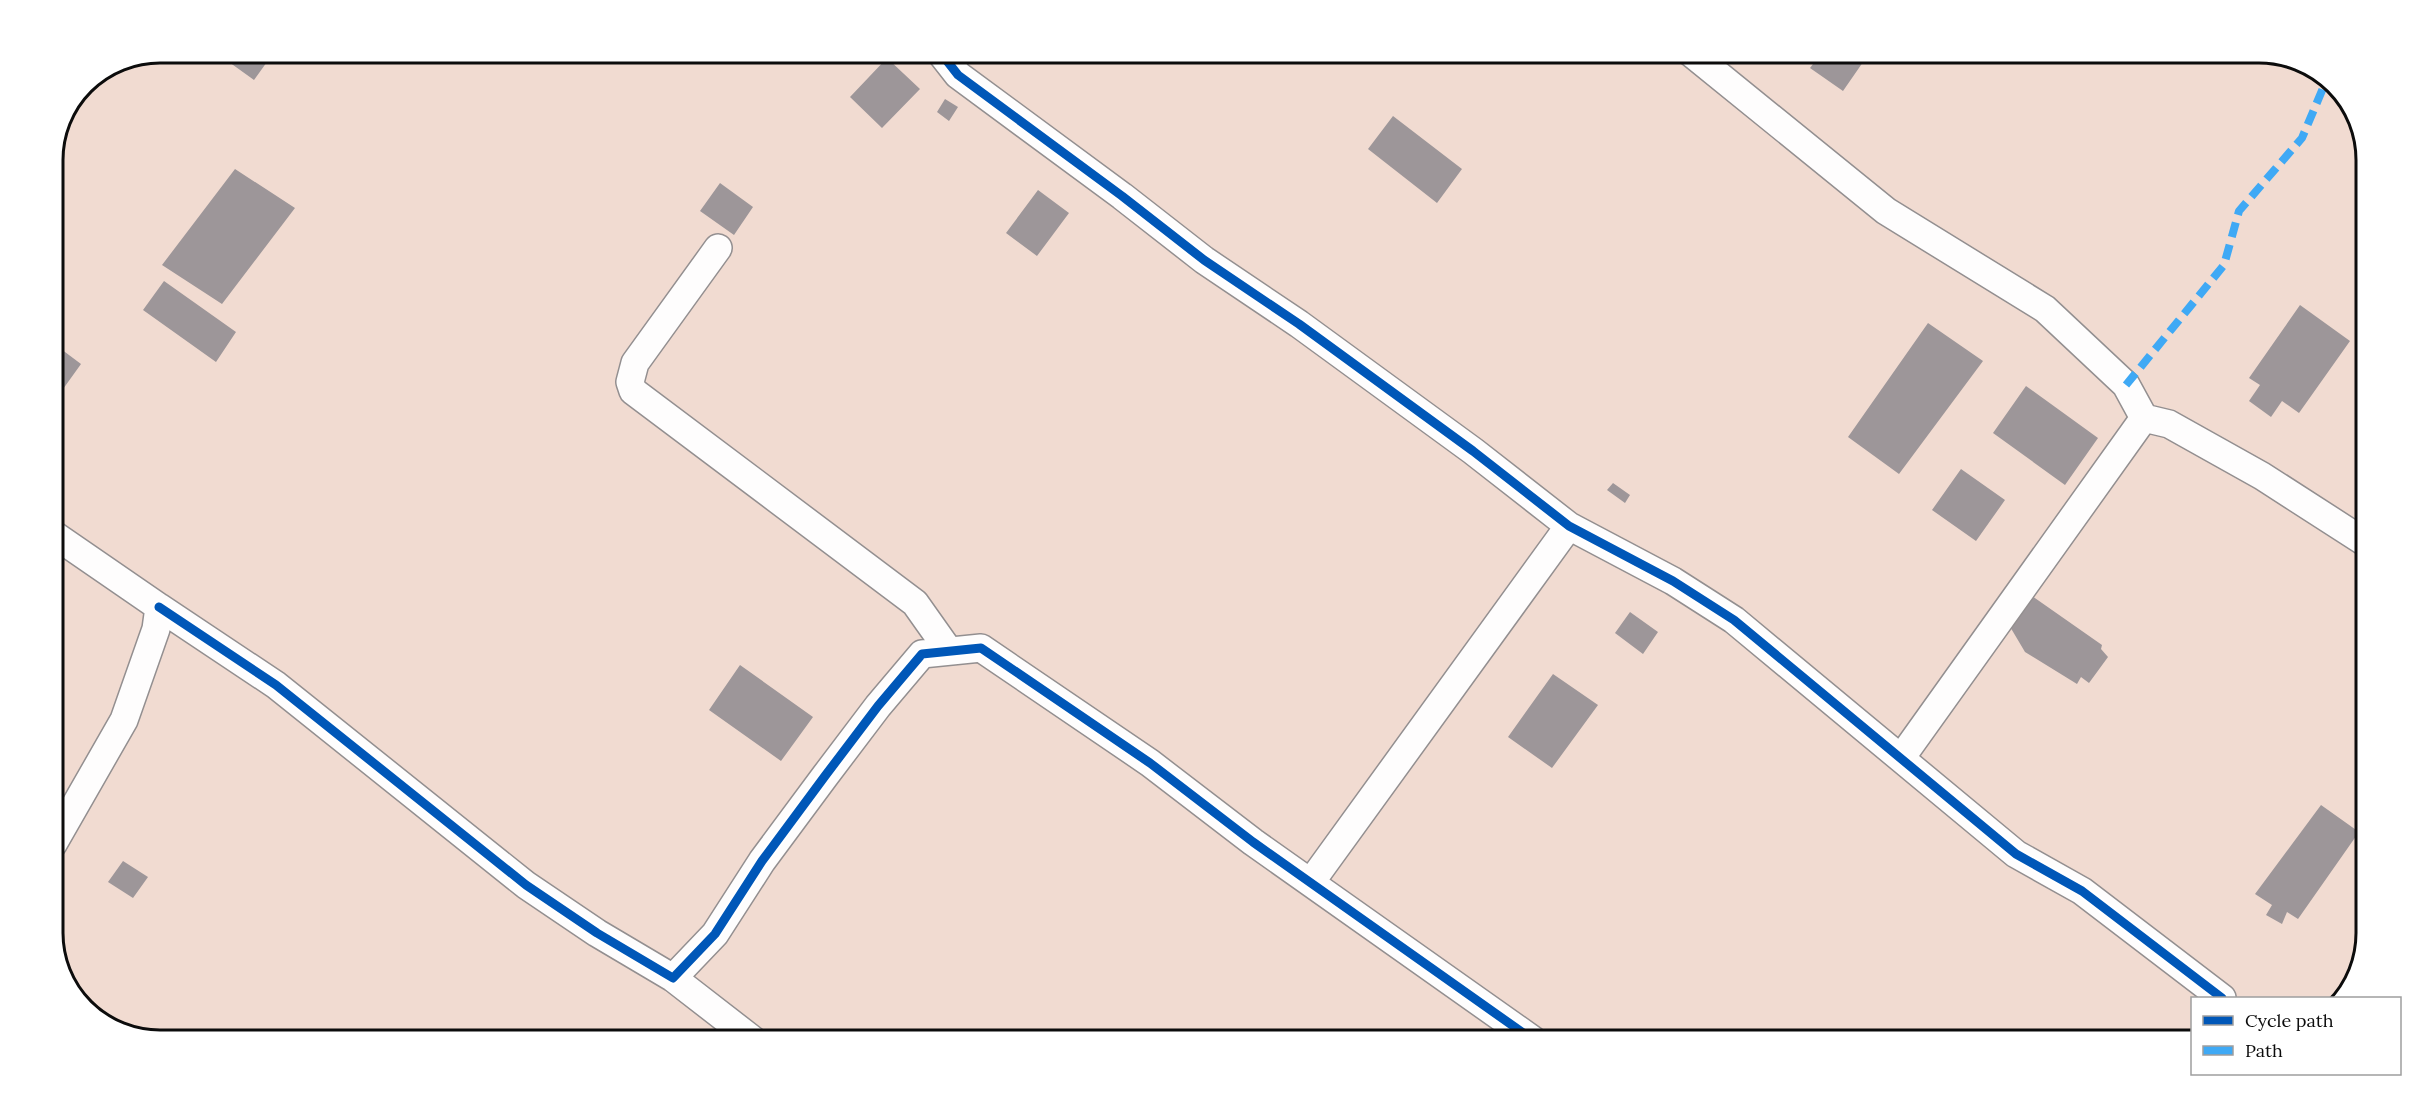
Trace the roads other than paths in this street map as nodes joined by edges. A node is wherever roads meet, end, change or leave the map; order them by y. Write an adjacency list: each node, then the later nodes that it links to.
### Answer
1 (949, 63): 5 (street)
2 (1704, 63): 4 (street)
3 (718, 248): 9 (street)
4 (2144, 417): 6 (street); 10 (street)
5 (1569, 526): 10 (street); 12 (street)
6 (2356, 537)
7 (63, 541): 8 (street)
8 (159, 607): 11 (street); 13 (street)
9 (949, 651): 12 (street); 13 (street)
10 (1901, 758): 14 (street)
11 (63, 827)
12 (1311, 882): 16 (street)
13 (673, 978): 15 (street)
14 (2219, 997)
15 (739, 1030)
16 (1518, 1030)

